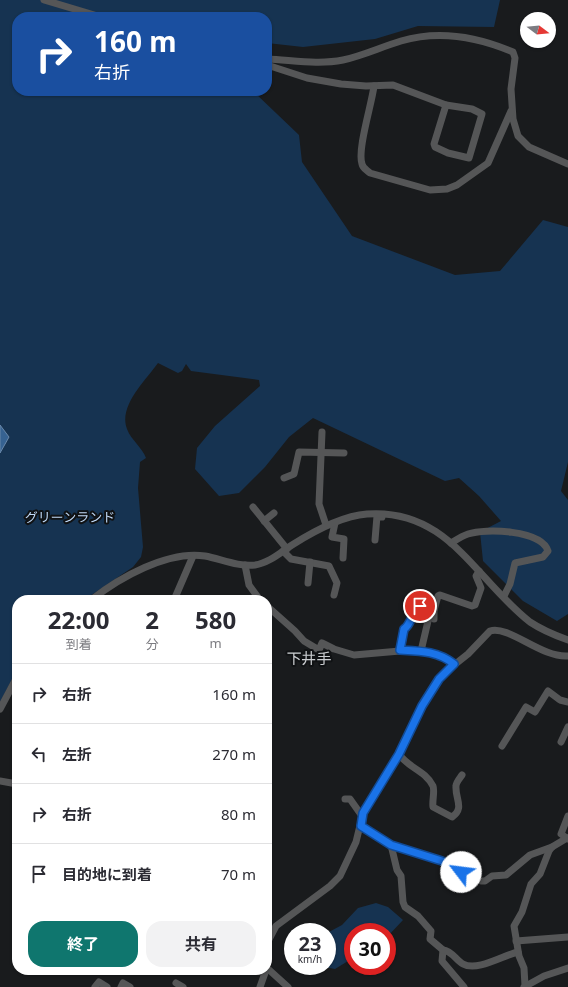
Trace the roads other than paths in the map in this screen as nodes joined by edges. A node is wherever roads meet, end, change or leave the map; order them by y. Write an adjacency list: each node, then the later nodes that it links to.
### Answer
1 (44, 0): 2 (street)
2 (84, 12)
3 (272, 59): 7 (street)
4 (272, 67): 5 (street)
5 (374, 86): 6 (street); 7 (street)
6 (446, 105): 6 (street)
7 (512, 109): 8 (street)
8 (568, 164)
9 (322, 432): 10 (street)
10 (321, 453): 11 (street); 12 (street); 18 (street)
11 (344, 453)
12 (284, 478)
13 (253, 507): 16 (street)
14 (274, 513): 16 (street)
15 (408, 517): 17 (street); 19 (street); 20 (street)
16 (264, 521): 21 (street)
17 (334, 523): 18 (street); 23 (street)
18 (326, 525): 21 (street)
19 (375, 540)
20 (451, 543): 26 (street); 32 (street)
21 (285, 550): 24 (street); 25 (street)
22 (193, 556): 25 (street); 28 (street); 29 (street)
23 (343, 558)
24 (310, 562): 27 (street); 31 (street)
25 (245, 565): 30 (street)
26 (478, 571): 32 (street); 34 (street)
27 (308, 583)
28 (98, 595)
29 (176, 595)
30 (256, 595)
31 (334, 595)
32 (504, 596): 35 (street)
33 (272, 610): 36 (street)
34 (434, 610): 36 (street); 37 (street)
35 (568, 640)
36 (400, 650): 37 (street)
37 (421, 651): 39 (street)
38 (568, 656): 39 (street)
39 (454, 664): 46 (street)
40 (12, 686): 42 (street)
41 (568, 702): 45 (street)
42 (0, 709)
43 (568, 727): 44 (street)
44 (561, 742)
45 (502, 746)
46 (399, 754): 47 (street); 51 (street)
47 (462, 774)
48 (0, 781): 49 (street)
49 (12, 783)
50 (345, 799): 51 (street)
51 (362, 816): 53 (street)
52 (568, 816): 54 (street)
53 (361, 826): 55 (street); 57 (street)
54 (568, 838): 56 (street)
55 (391, 845): 56 (street); 60 (street)
56 (552, 847): 59 (street)
57 (272, 934)
58 (568, 937): 59 (street)
59 (516, 940): 61 (street)
60 (443, 950): 61 (street); 72 (street)
61 (518, 952): 65 (street)
62 (568, 968): 65 (street)
63 (272, 974): 71 (street)
64 (264, 975): 70 (street)
65 (525, 986)
66 (95, 987): 67 (street)
67 (107, 987)
68 (121, 987): 69 (street)
69 (130, 987)
70 (260, 987)
71 (288, 987)
72 (464, 987)

